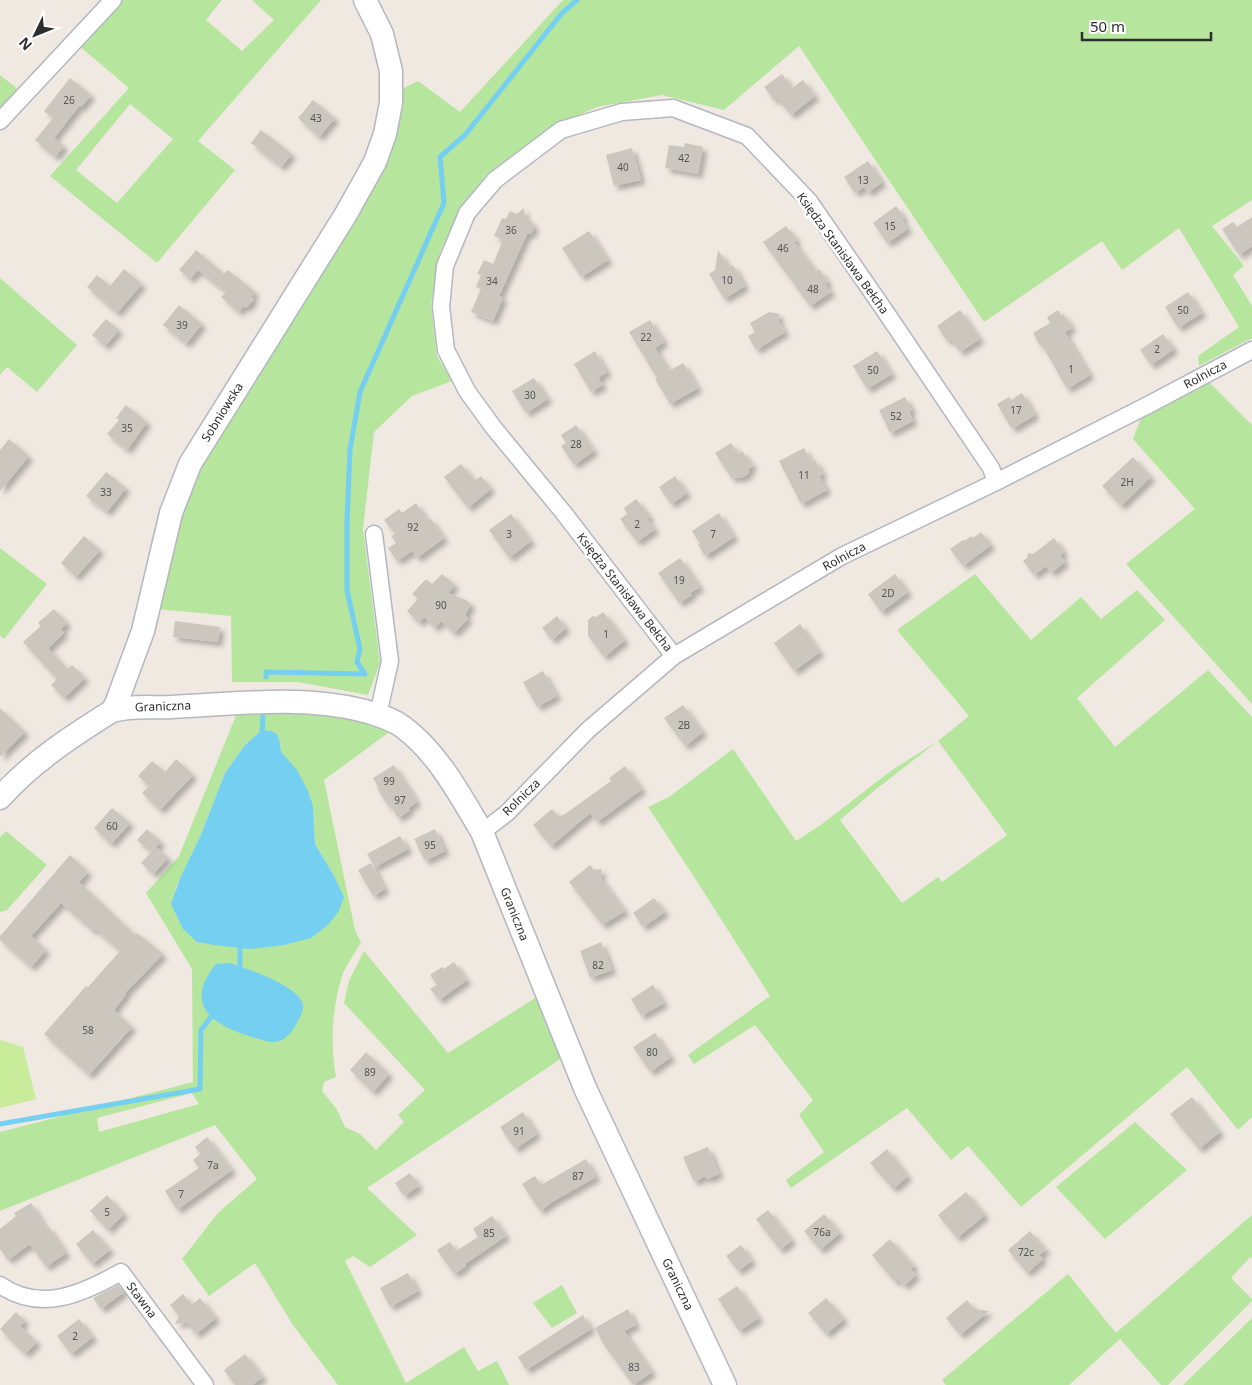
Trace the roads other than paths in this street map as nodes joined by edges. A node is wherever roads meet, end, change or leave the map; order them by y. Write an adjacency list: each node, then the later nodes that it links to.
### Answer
1 (113, 0): 3 (street)
2 (365, 0): 8 (street, Sobniowska)
3 (0, 121)
4 (1252, 350): 5 (street, Rolnicza)
5 (996, 482): 7 (street, Rolnicza); 7 (street, Księdza Stanisława Bełcha)
6 (374, 534): 9 (street)
7 (674, 656): 11 (street, Rolnicza)
8 (112, 711): 9 (street, Graniczna); 10 (street)
9 (378, 715): 11 (street, Graniczna)
10 (0, 798)
11 (482, 832): 14 (street, Graniczna)
12 (0, 1284): 13 (street, Stawna)
13 (205, 1385)
14 (725, 1385)

